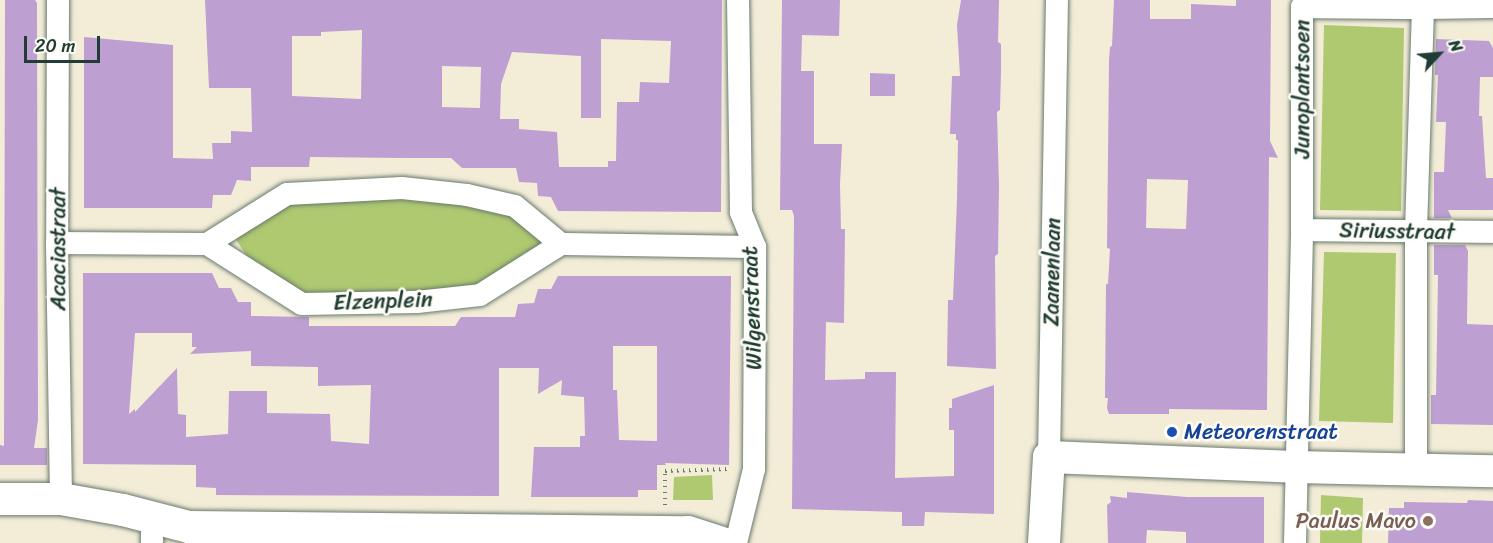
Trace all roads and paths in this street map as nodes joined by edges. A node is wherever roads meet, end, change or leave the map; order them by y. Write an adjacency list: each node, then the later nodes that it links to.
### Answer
1 (58, 0): 9 (street, Acaciastraat)
2 (738, 0): 12 (street, Wilgenstraat)
3 (1057, 0): 13 (street, Zaanenlaan)
4 (1493, 7): 5 (street)
5 (1423, 8): 6 (street, Junoplantsoen); 7 (street)
6 (1302, 230): 7 (street, Siriusstraat); 14 (street, Junoplantsoen)
7 (1416, 232): 8 (street, Siriusstraat); 15 (street)
8 (1493, 232)
9 (57, 243): 10 (street); 19 (street, Acaciastraat)
10 (207, 244): 11 (street); 11 (street, Elzenplein)
11 (561, 244): 12 (street)
12 (755, 247): 16 (street, Wilgenstraat)
13 (1048, 457): 14 (street); 24 (street, Zaanenlaan)
14 (1296, 467): 15 (street); 25 (street, Junoplantsoen)
15 (1416, 468): 17 (street)
16 (754, 469): 21 (path); 23 (street, Wilgenstraat)
17 (1493, 471)
18 (0, 499): 19 (street)
19 (61, 499): 20 (street)
20 (143, 524): 21 (street)
21 (665, 532): 22 (street)
22 (721, 543)
23 (736, 543)
24 (1044, 543)
25 (1295, 543)

